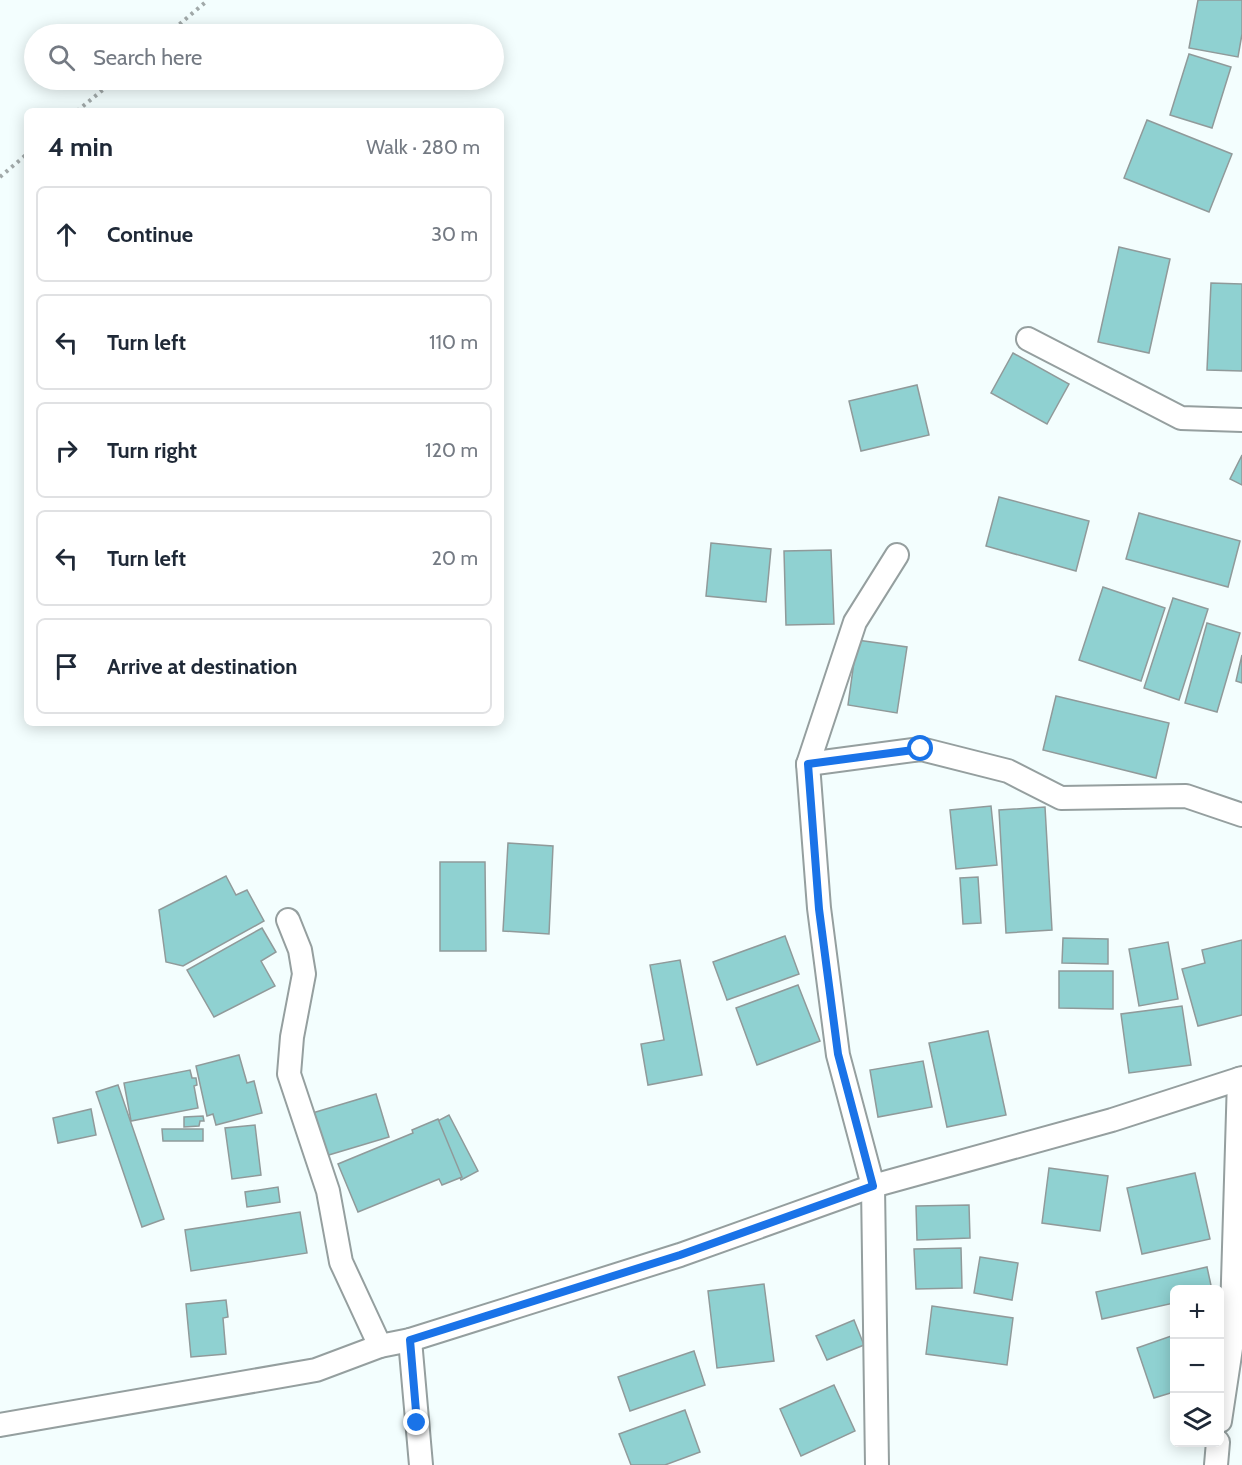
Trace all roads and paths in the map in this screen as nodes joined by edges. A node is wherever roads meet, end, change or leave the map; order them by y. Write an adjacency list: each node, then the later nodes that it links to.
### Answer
1 (208, 0): 2 (path)
2 (180, 24)
3 (103, 90): 4 (path)
4 (81, 108)
5 (24, 157): 6 (path)
6 (0, 177)
7 (1028, 339): 8 (street)
8 (1242, 420)
9 (897, 555): 10 (street)
10 (808, 764): 11 (street); 14 (street)
11 (1242, 815)
12 (288, 920): 16 (street)
13 (1240, 1079): 14 (street); 17 (street)
14 (873, 1186): 15 (street); 22 (street)
15 (410, 1340): 16 (street); 21 (street)
16 (380, 1346): 19 (street)
17 (1237, 1348): 18 (street)
18 (1224, 1404)
19 (0, 1425)
20 (1218, 1447): 23 (street)
21 (421, 1465)
22 (877, 1465)
23 (1216, 1465)

